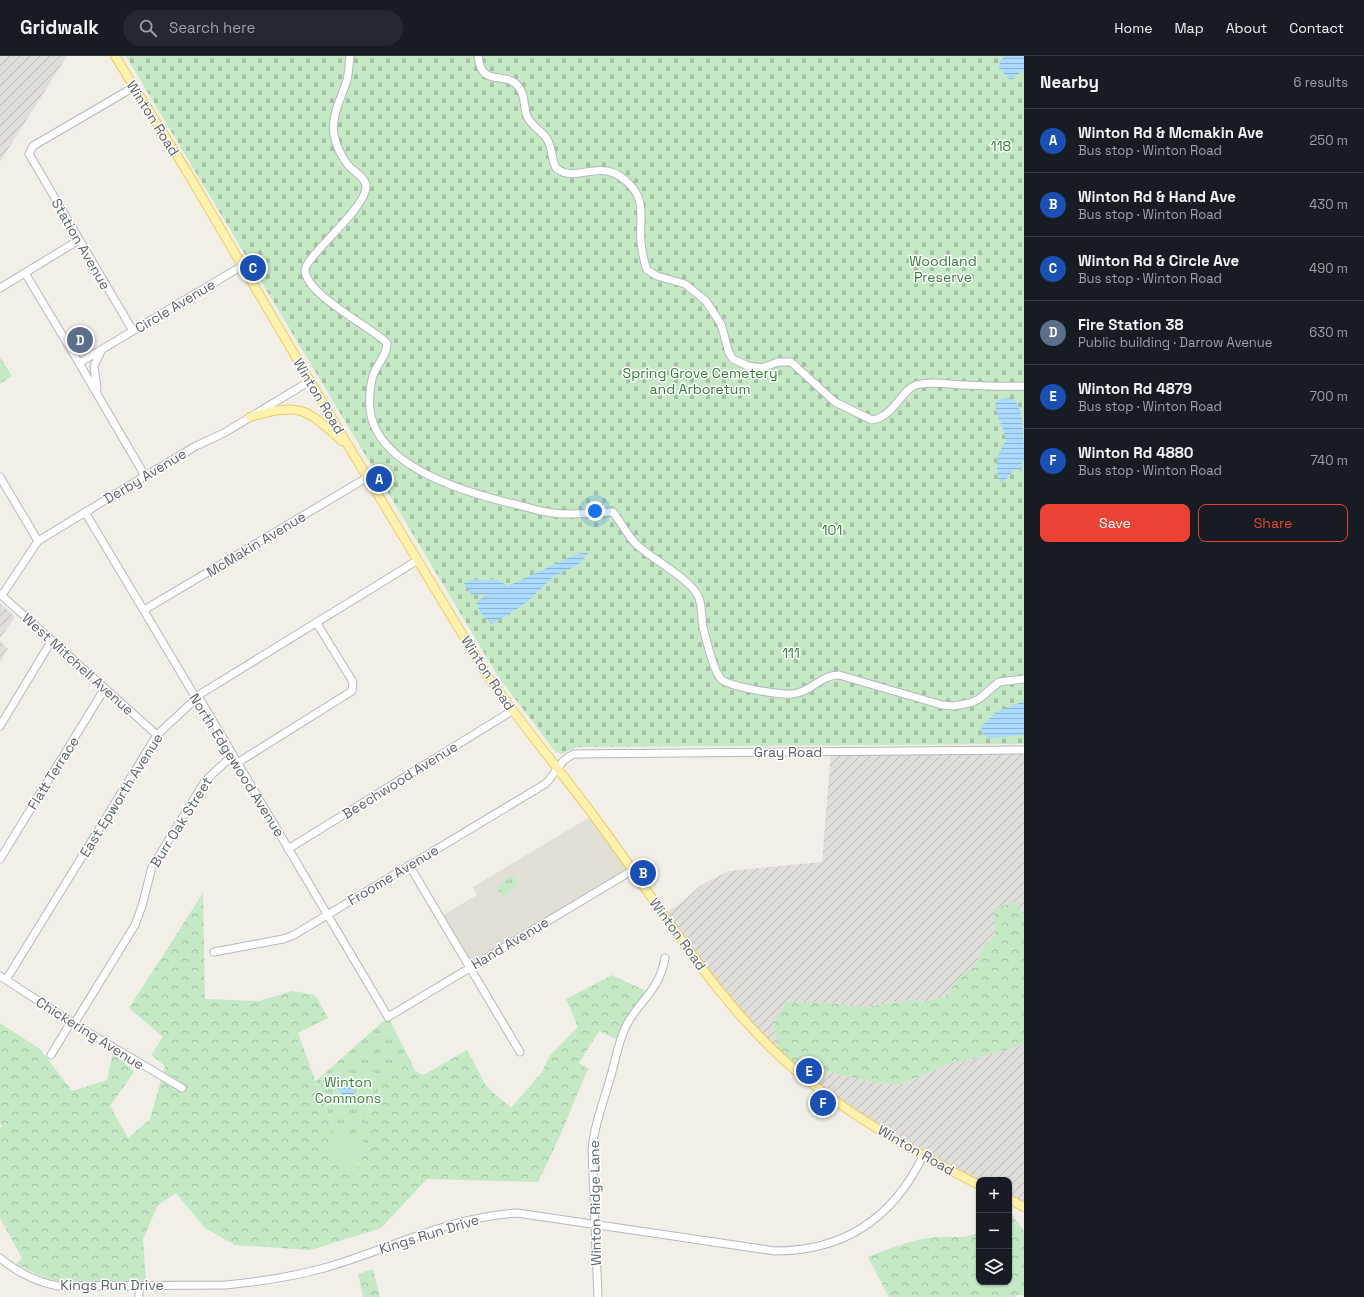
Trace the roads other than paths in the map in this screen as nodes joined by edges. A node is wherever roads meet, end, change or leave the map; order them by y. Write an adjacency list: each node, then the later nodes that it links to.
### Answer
1 (115, 56): 4 (main road, Winton Road)
2 (350, 56): 27 (street)
3 (478, 56): 13 (street)
4 (134, 87): 5 (street, Station Avenue); 6 (main road, Winton Road)
5 (79, 240): 7 (street); 9 (street, Station Avenue)
6 (242, 266): 9 (street, Circle Avenue); 12 (main road, Winton Road)
7 (25, 273): 8 (street); 11 (street)
8 (0, 288)
9 (134, 331): 10 (street, Circle Avenue)
10 (108, 345): 11 (street, Circle Avenue); 14 (street, Circle Avenue)
11 (79, 363): 14 (street, Circle Avenue)
12 (310, 381): 15 (street, Derby Avenue); 16 (main road, Winton Road)
13 (1024, 386)
14 (98, 395): 17 (street, Circle Avenue)
15 (250, 417): 16 (main road); 17 (street, Derby Avenue)
16 (349, 447): 19 (main road, Winton Road)
17 (145, 476): 20 (street, Derby Avenue)
18 (0, 477): 21 (street)
19 (368, 477): 22 (main road, Winton Road); 24 (street, McMakin Avenue)
20 (85, 512): 21 (street, Derby Avenue); 24 (street, North Edgewood Avenue)
21 (38, 541): 23 (street, Derby Avenue)
22 (418, 560): 25 (street, East Epworth Avenue); 30 (main road, Winton Road)
23 (1, 594): 26 (street, West Mitchell Avenue)
24 (144, 610): 29 (street, North Edgewood Avenue)
25 (316, 622): 29 (street, East Epworth Avenue); 35 (street)
26 (52, 640): 28 (street, West Mitchell Avenue); 31 (street)
27 (1024, 679)
28 (105, 688): 32 (street, West Mitchell Avenue); 38 (street, Flatt Terrace)
29 (197, 697): 32 (street, East Epworth Avenue); 34 (street, North Edgewood Avenue)
30 (512, 711): 36 (main road, Winton Road); 37 (street, Beechwood Avenue)
31 (0, 726)
32 (157, 735): 45 (street, East Epworth Avenue)
33 (1024, 750): 36 (street, Gray Road)
34 (233, 755): 35 (street, North Edgewood Avenue); 47 (street, Burr Oak Street)
35 (237, 762): 37 (street, North Edgewood Avenue)
36 (557, 767): 39 (street, Froome Avenue); 40 (main road, Winton Road)
37 (288, 849): 41 (street, North Edgewood Avenue)
38 (0, 859)
39 (409, 865): 41 (street, Froome Avenue); 44 (street)
40 (633, 870): 44 (street, Hand Avenue); 51 (main road, Winton Road)
41 (327, 915): 42 (street, Froome Avenue); 46 (street, North Edgewood Avenue)
42 (214, 952)
43 (664, 958): 55 (street, Winton Ridge Lane)
44 (470, 967): 46 (street, Hand Avenue); 48 (street)
45 (3, 978): 47 (street, Chickering Avenue)
46 (388, 1017)
47 (73, 1023): 49 (street, Burr Oak Street); 50 (street, Chickering Avenue)
48 (520, 1052)
49 (51, 1055)
50 (182, 1088)
51 (923, 1156): 52 (main road, Winton Road); 55 (street, Kings Run Drive)
52 (976, 1183)
53 (1012, 1201): 54 (main road)
54 (1024, 1207)
55 (594, 1224): 57 (street, Kings Run Drive); 59 (street, Winton Ridge Lane)
56 (0, 1258): 57 (street, Kings Run Drive)
57 (139, 1286): 58 (street)
58 (139, 1297)
59 (598, 1297)

